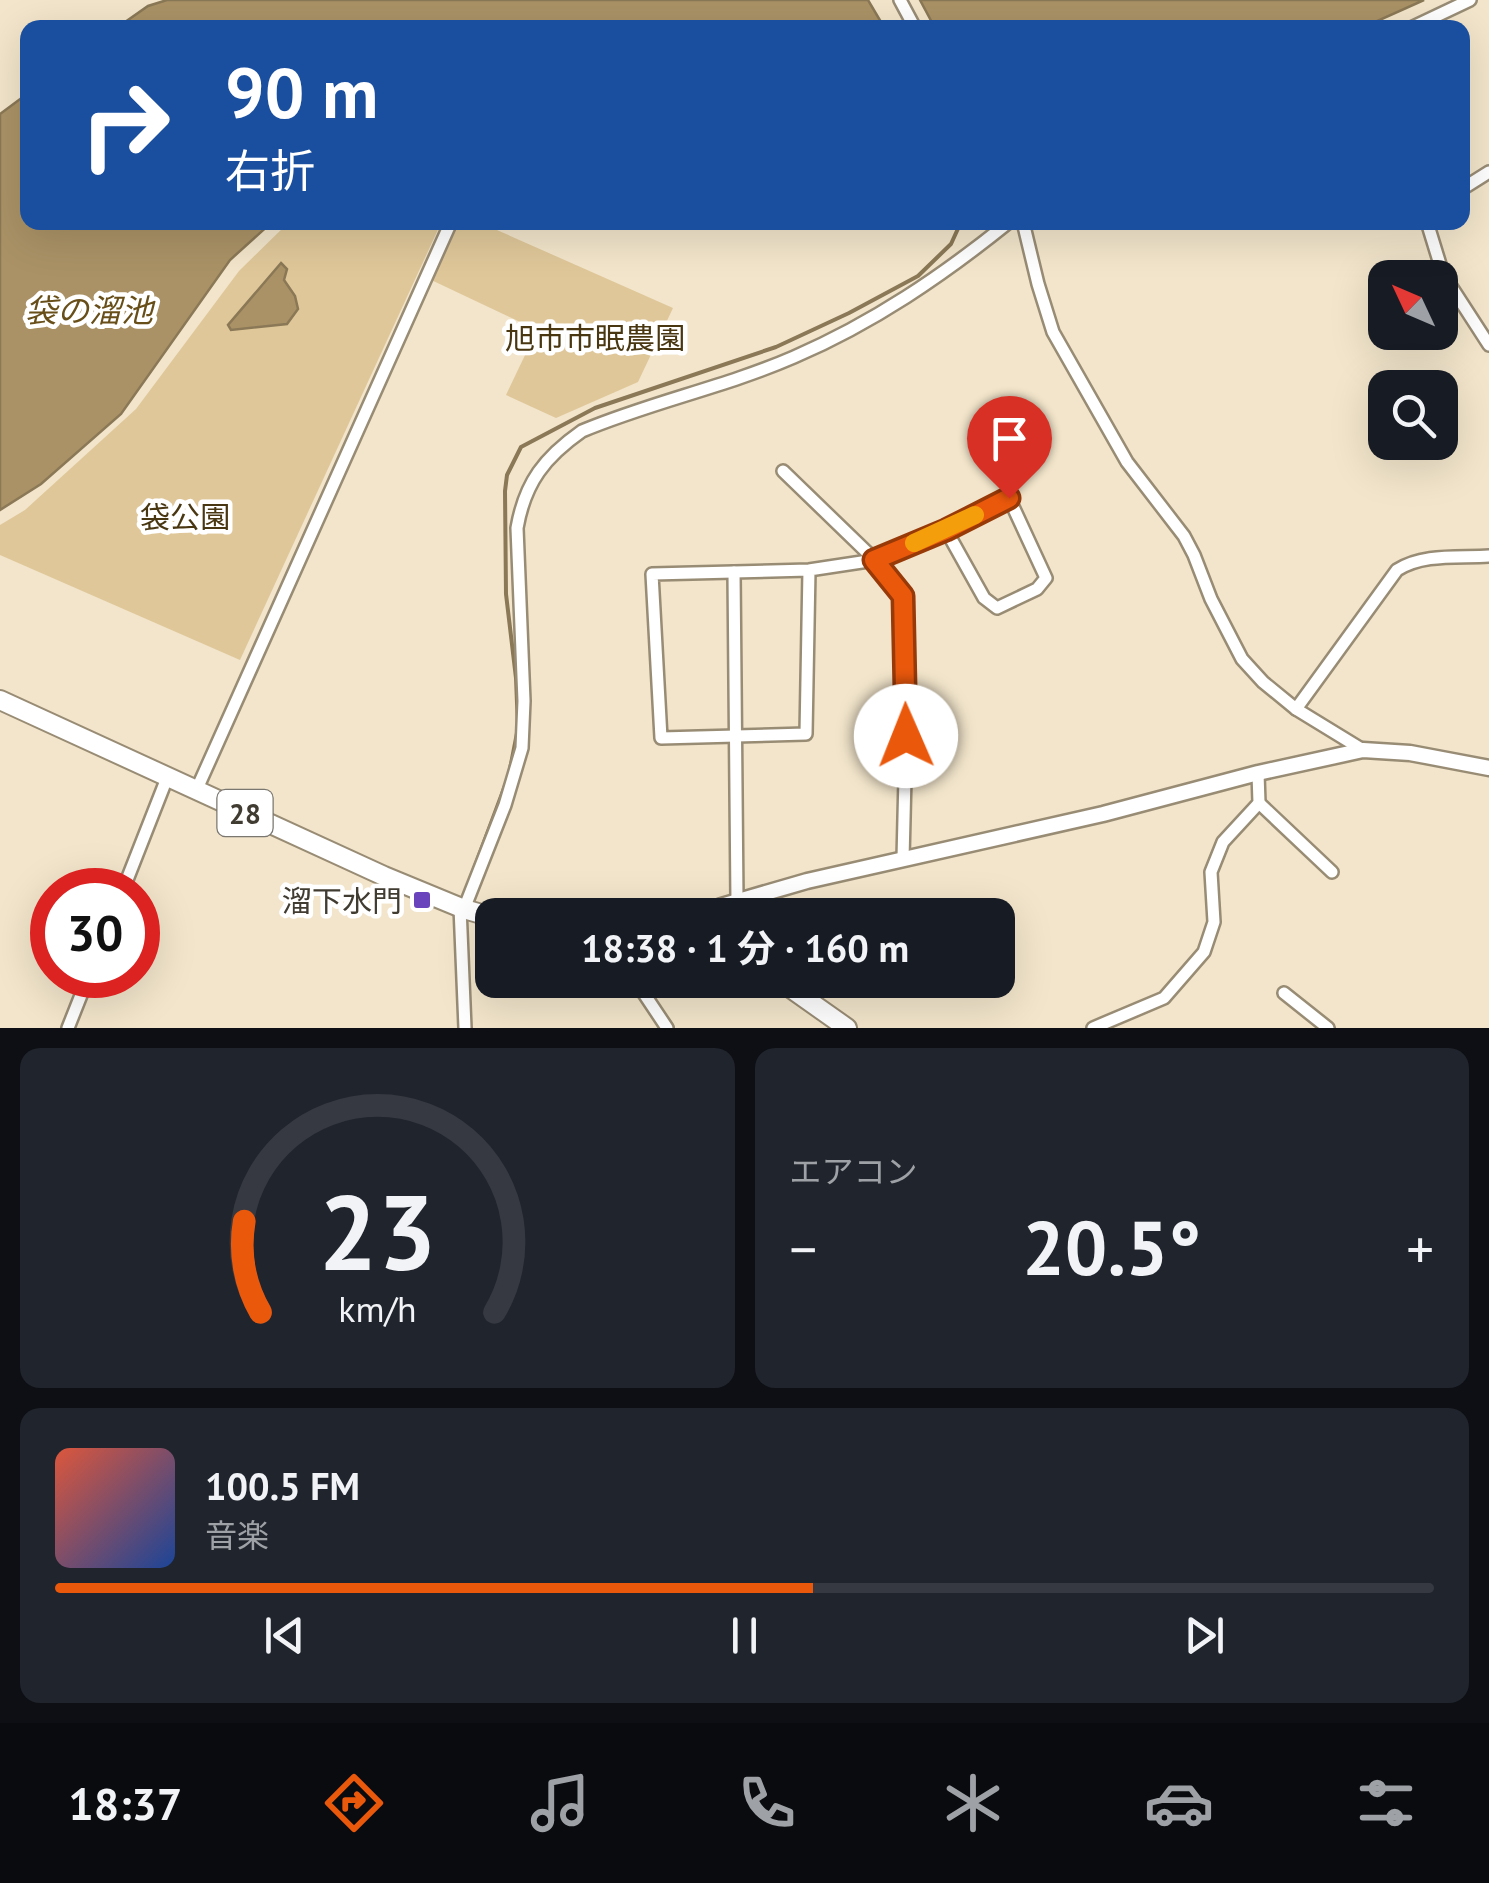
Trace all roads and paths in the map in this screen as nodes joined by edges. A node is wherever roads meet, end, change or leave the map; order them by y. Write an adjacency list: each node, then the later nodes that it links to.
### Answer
1 (1470, 0): 2 (street)
2 (1428, 20)
3 (447, 230): 21 (street)
4 (1000, 230): 28 (street)
5 (1025, 230): 15 (street)
6 (1429, 230): 7 (street)
7 (1489, 344)
8 (783, 471): 11 (street)
9 (946, 530): 9 (street); 11 (street)
10 (1489, 556): 15 (street)
11 (874, 560): 12 (street); 23 (street)
12 (809, 570): 13 (street); 16 (street)
13 (734, 572): 16 (street); 16 (street)
14 (0, 700): 20 (main road, 28)
15 (1296, 709): 17 (street)
16 (735, 734): 26 (street)
17 (1363, 750): 18 (street); 19 (street)
18 (1489, 768)
19 (1258, 773): 22 (street); 23 (street)
20 (167, 778): 21 (main road, 28); 24 (street)
21 (196, 791): 28 (main road, 28)
22 (1259, 802): 25 (street); 38 (street)
23 (904, 859): 27 (street)
24 (132, 868)
25 (1332, 872)
26 (737, 898)
27 (748, 898)
28 (462, 908): 29 (main road, 28); 35 (street)
29 (475, 912)
30 (1284, 994): 39 (street)
31 (80, 998): 34 (street)
32 (647, 998): 36 (street)
33 (804, 998): 37 (main road)
34 (68, 1028)
35 (464, 1028)
36 (667, 1028)
37 (847, 1028)
38 (1093, 1028)
39 (1328, 1028)

